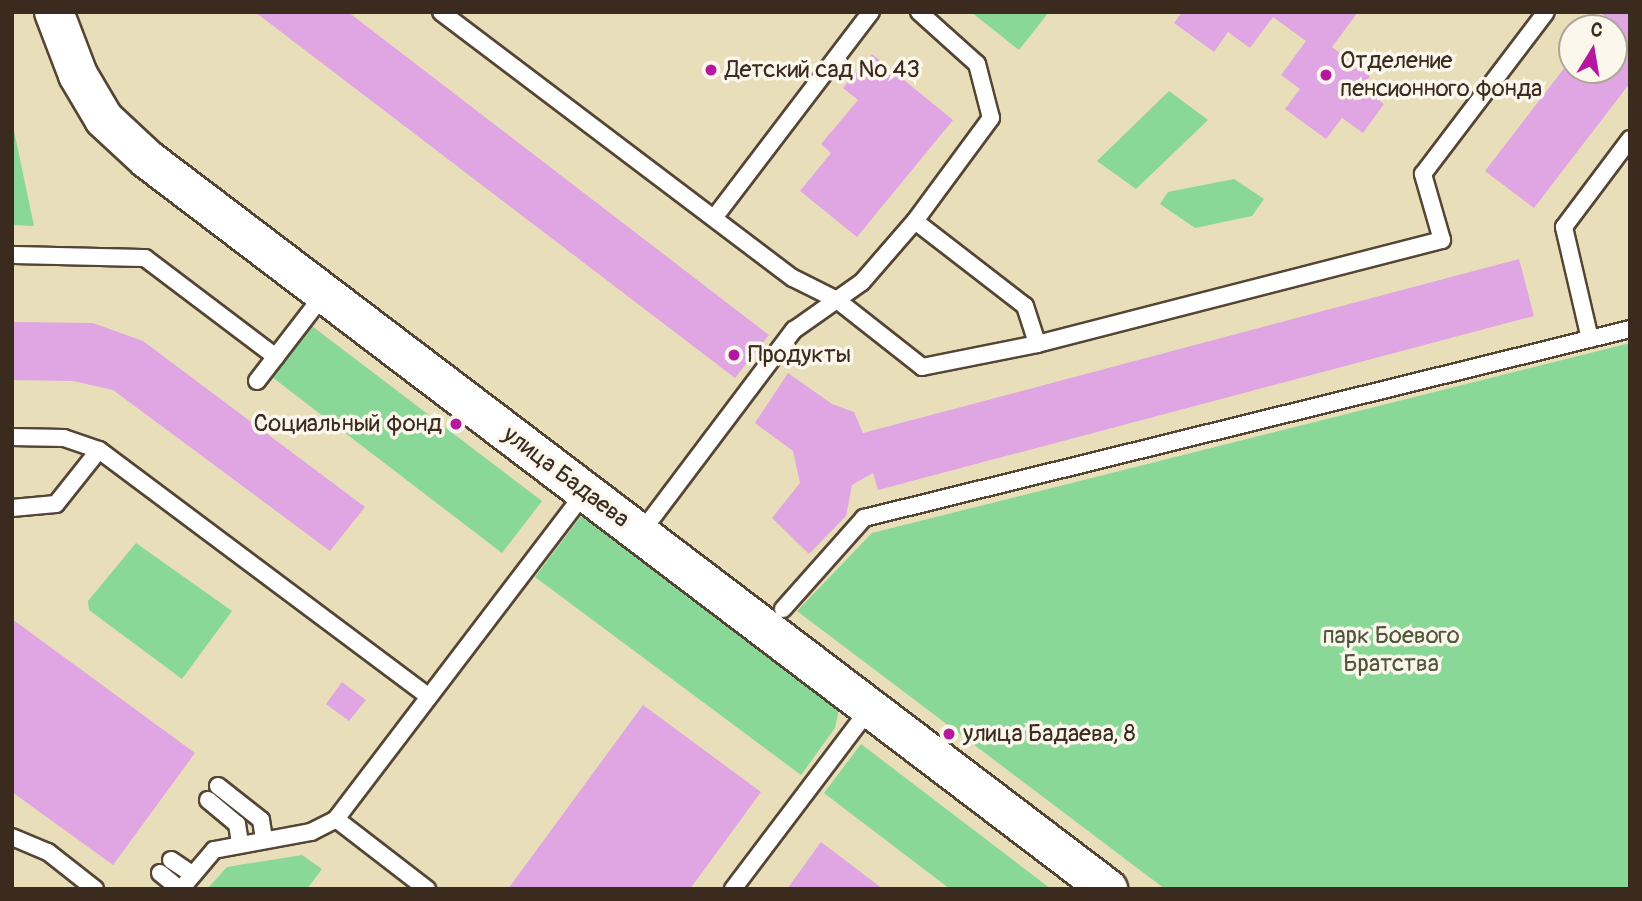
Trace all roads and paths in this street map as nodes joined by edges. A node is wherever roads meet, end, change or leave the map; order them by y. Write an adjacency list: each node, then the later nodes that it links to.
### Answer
1 (440, 12): 7 (lane)
2 (871, 12): 7 (lane)
3 (919, 12): 8 (lane)
4 (1546, 12): 14 (lane)
5 (62, 19): 10 (street, улица Бадаева)
6 (1630, 139): 13 (lane)
7 (714, 218): 11 (lane)
8 (915, 220): 11 (lane); 14 (lane)
9 (12, 255): 15 (lane)
10 (324, 294): 15 (lane); 19 (street, улица Бадаева)
11 (837, 300): 14 (lane); 21 (lane)
12 (1630, 329): 13 (lane)
13 (1590, 339): 22 (lane)
14 (1037, 344)
15 (276, 357): 16 (lane)
16 (257, 381)
17 (12, 437): 18 (lane)
18 (99, 450): 20 (lane); 23 (lane)
19 (585, 492): 21 (street, улица Бадаева); 23 (lane)
20 (12, 508)
21 (640, 534): 24 (street, улица Бадаева)
22 (783, 609)
23 (428, 696): 27 (lane)
24 (870, 708): 37 (lane); 38 (street, улица Бадаева)
25 (218, 786): 29 (lane)
26 (208, 800): 30 (lane)
27 (336, 819): 29 (lane); 36 (lane)
28 (12, 837): 34 (lane)
29 (264, 838): 30 (lane)
30 (240, 842): 33 (lane)
31 (171, 860): 33 (lane)
32 (160, 873): 35 (lane)
33 (192, 874): 35 (lane)
34 (95, 889)
35 (180, 889)
36 (428, 889)
37 (733, 889)
38 (1108, 889)

